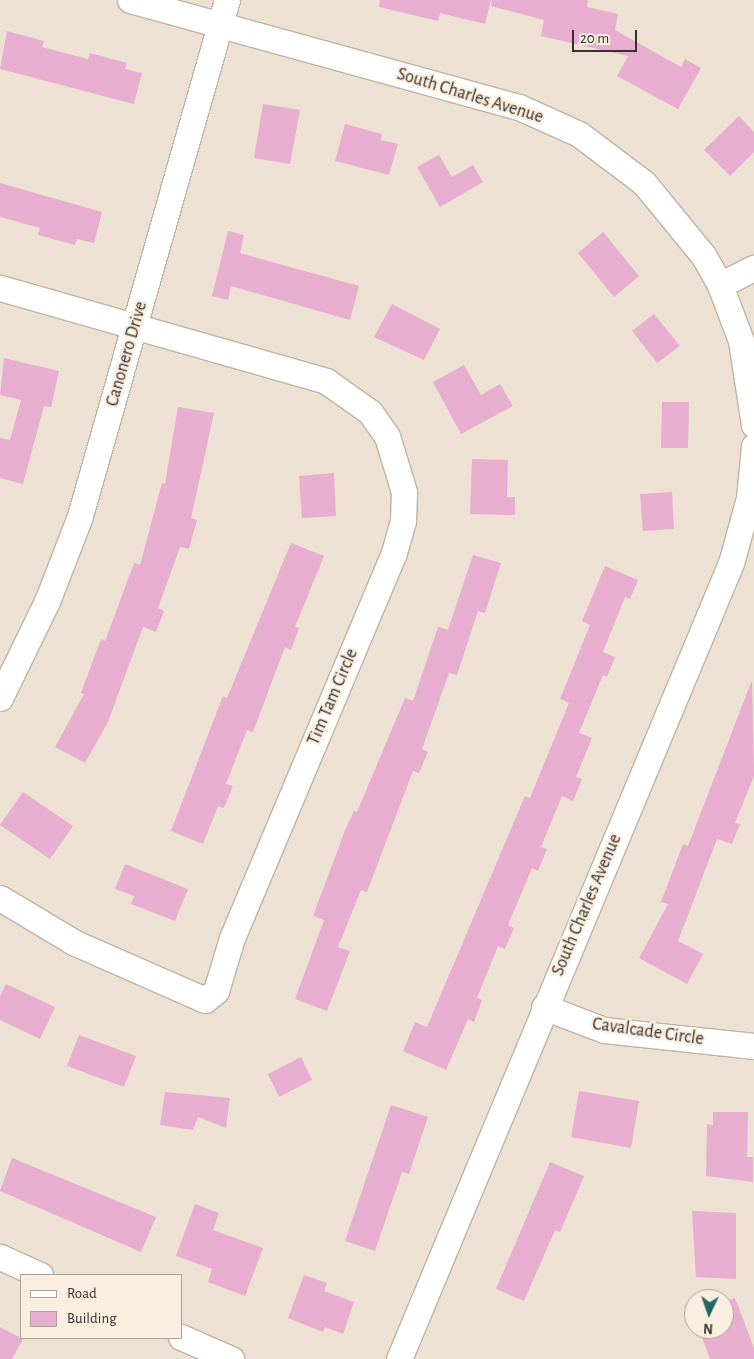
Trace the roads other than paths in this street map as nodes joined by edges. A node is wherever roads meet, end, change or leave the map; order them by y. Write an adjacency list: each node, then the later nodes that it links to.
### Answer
1 (130, 0): 3 (street, South Charles Avenue)
2 (227, 0): 3 (street, Canonero Drive)
3 (220, 25): 5 (street, South Charles Avenue); 7 (street, Canonero Drive)
4 (754, 268): 5 (street)
5 (720, 284): 8 (street, South Charles Avenue)
6 (0, 288): 7 (street)
7 (136, 326): 10 (street, Canonero Drive); 11 (street, Tim Tam Circle)
8 (754, 426)
9 (754, 446): 12 (street, South Charles Avenue)
10 (0, 698)
11 (0, 898)
12 (544, 1007): 13 (street, Cavalcade Circle); 18 (street, South Charles Avenue)
13 (754, 1046)
14 (0, 1257): 15 (street)
15 (38, 1274)
16 (182, 1337): 17 (street)
17 (231, 1359)
18 (399, 1359)

